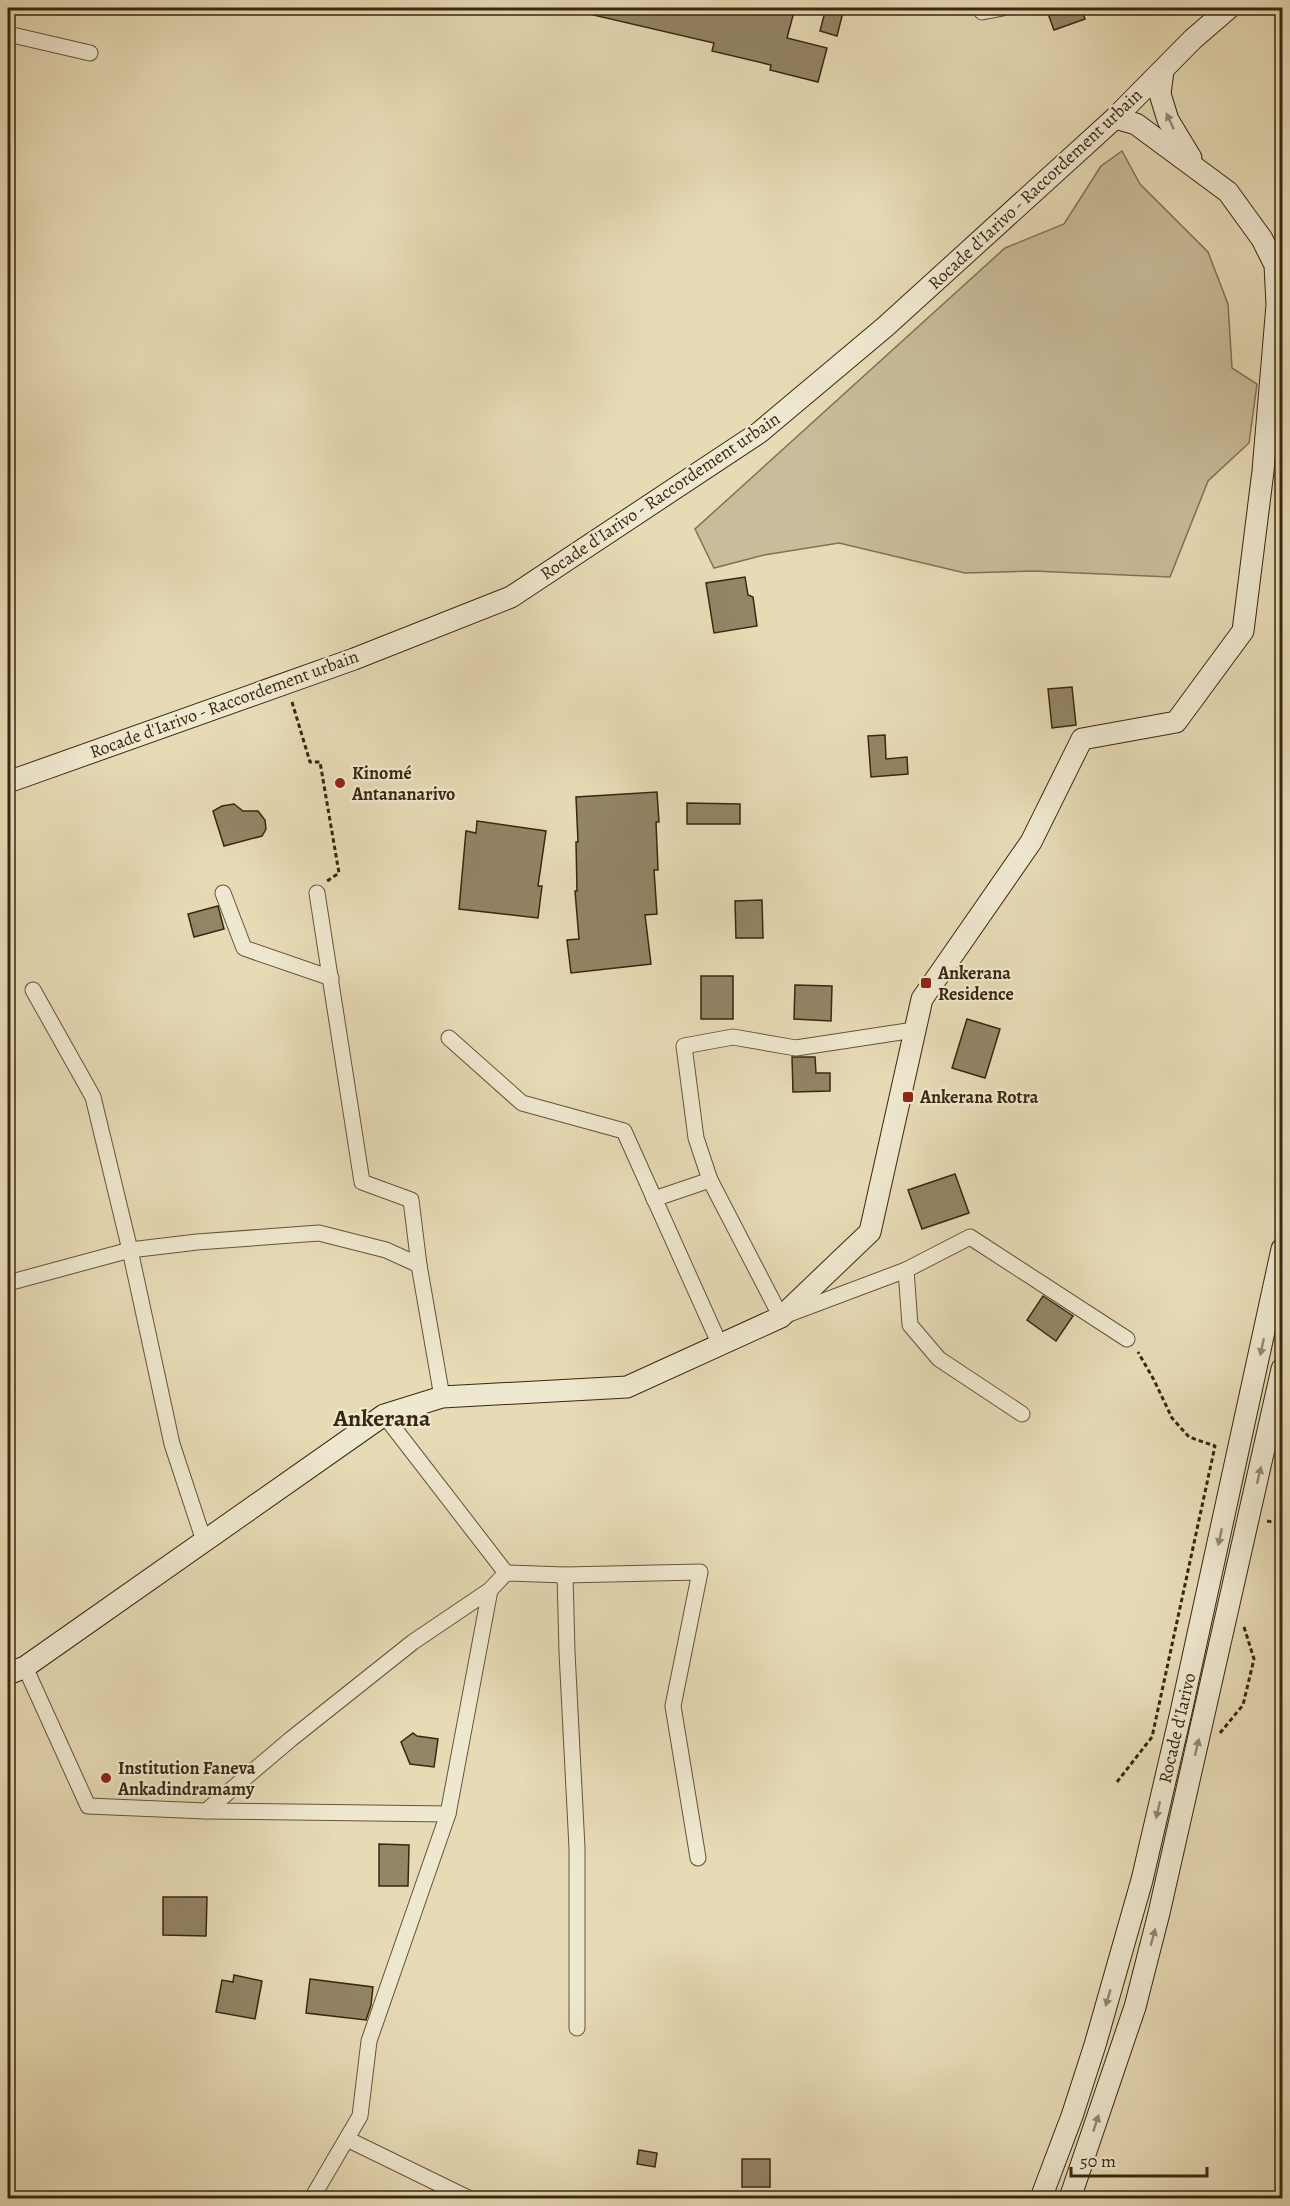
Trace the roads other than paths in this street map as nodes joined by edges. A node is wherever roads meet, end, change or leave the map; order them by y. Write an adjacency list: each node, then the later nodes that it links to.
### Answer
1 (1003, 8): 3 (street)
2 (1229, 8): 6 (main road, Rocade d'Iarivo - Raccordement urbain)
3 (982, 12)
4 (8, 34): 5 (street)
5 (90, 53)
6 (1163, 71): 7 (main road, Rocade d'Iarivo - Raccordement urbain); 8 (main road, one-way to 6)
7 (1115, 118): 8 (main road); 9 (main road, Rocade d'Iarivo - Raccordement urbain)
8 (1196, 166): 14 (main road)
9 (8, 782)
10 (317, 892): 12 (street)
11 (223, 893): 12 (street)
12 (331, 978): 20 (street)
13 (33, 990): 19 (street)
14 (914, 1030): 16 (street); 23 (main road)
15 (449, 1038): 17 (street)
16 (710, 1180): 17 (street); 23 (street)
17 (654, 1199): 25 (street)
18 (1282, 1249): 42 (main road, Rocade d'Iarivo, one-way to 42)
19 (130, 1250): 20 (street); 22 (street); 30 (street)
20 (419, 1265): 27 (street)
21 (906, 1270): 23 (street); 24 (street); 28 (street)
22 (8, 1283)
23 (781, 1317): 25 (main road)
24 (1127, 1339)
25 (720, 1345): 27 (main road)
26 (1282, 1369): 43 (main road, Rocade d'Iarivo, one-way to 26)
27 (442, 1396): 29 (main road)
28 (1022, 1414)
29 (384, 1415): 30 (main road); 31 (street)
30 (204, 1541): 34 (main road)
31 (506, 1573): 32 (street); 33 (street)
32 (565, 1575): 37 (street); 38 (street)
33 (490, 1590): 35 (street); 36 (street)
34 (16, 1670): 35 (street)
35 (206, 1811): 36 (street)
36 (448, 1814): 39 (street)
37 (698, 1858)
38 (577, 2028)
39 (347, 2139): 40 (street); 41 (street)
40 (312, 2199)
41 (468, 2199)
42 (1041, 2199)
43 (1070, 2199)

